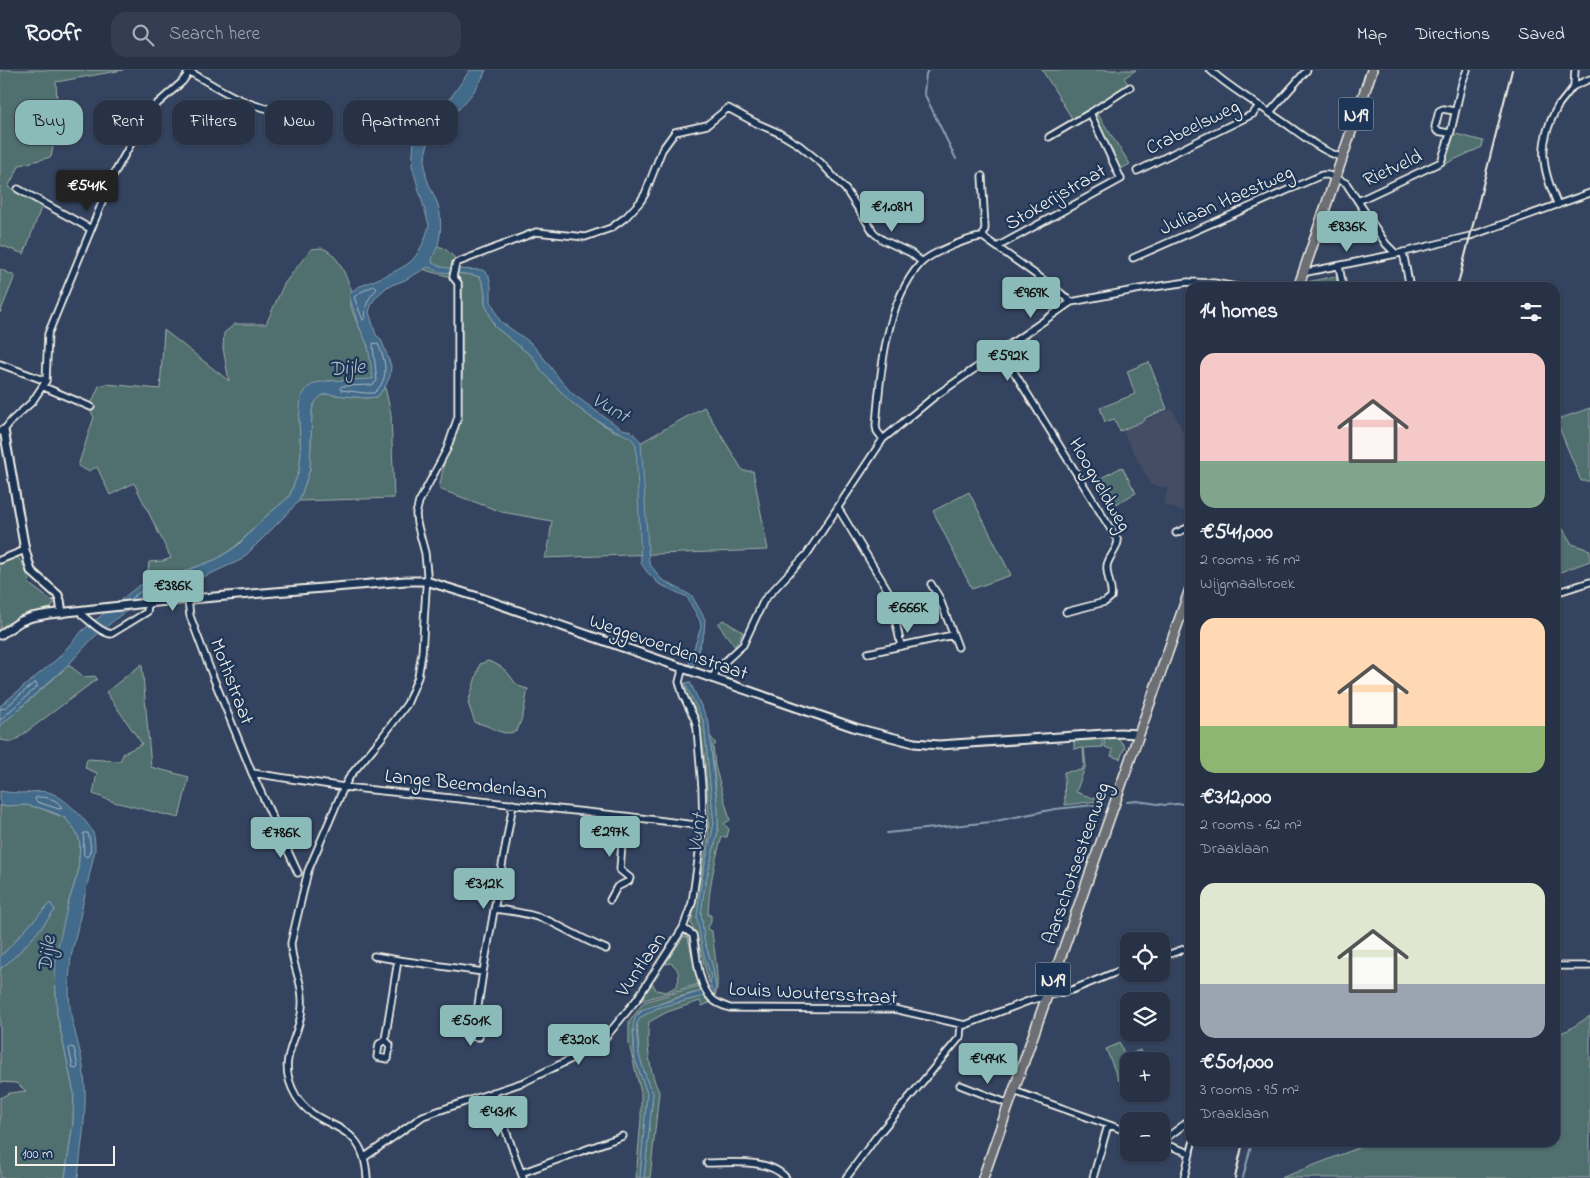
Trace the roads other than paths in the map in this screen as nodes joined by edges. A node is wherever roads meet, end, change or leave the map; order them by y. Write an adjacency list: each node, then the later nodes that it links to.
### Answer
1 (1210, 70): 10 (street)
2 (1307, 70): 13 (street)
3 (1372, 70): 18 (main road, N19)
4 (1467, 70): 14 (street, Rietveld)
5 (1575, 70): 8 (street)
6 (191, 71): 12 (street); 26 (street)
7 (1590, 79): 8 (street)
8 (1574, 86): 11 (street)
9 (1130, 87): 15 (street)
10 (1259, 106): 13 (street); 19 (street, Crabeelsweg)
11 (1558, 106): 25 (street)
12 (265, 109)
13 (1270, 112): 18 (street)
14 (1454, 112): 16 (street, Rietveld); 16 (street, Rietveld)
15 (1090, 114): 17 (street); 28 (street, Stokerijstraat)
16 (1450, 134): 24 (street, Rietveld)
17 (1049, 137)
18 (1341, 157): 21 (main road, N19)
19 (1137, 171)
20 (982, 176): 27 (street)
21 (1334, 177): 24 (street); 31 (street, Juliaan Haestweg); 34 (main road, N19)
22 (18, 189): 26 (street)
23 (1590, 193): 25 (street)
24 (1358, 201): 30 (street)
25 (1558, 205): 29 (street)
26 (91, 229): 42 (street)
27 (983, 237): 28 (street); 32 (street)
28 (997, 247): 39 (street)
29 (1403, 252): 30 (street); 38 (street)
30 (1396, 254): 33 (street)
31 (1132, 258)
32 (922, 262): 45 (street); 51 (street)
33 (1338, 266): 34 (street); 37 (street)
34 (1302, 273): 36 (main road, N19)
35 (1185, 282): 39 (street)
36 (1300, 282)
37 (1342, 282)
38 (1409, 282)
39 (1071, 302): 40 (street)
40 (1001, 351): 45 (street); 60 (street, Hoogveldweg)
41 (0, 364): 42 (street)
42 (45, 384): 43 (street); 44 (street)
43 (91, 406)
44 (2, 431): 49 (street)
45 (883, 439): 46 (street)
46 (838, 508): 63 (street); 67 (street)
47 (1185, 529): 48 (street)
48 (1176, 533)
49 (24, 550): 50 (street); 59 (street)
50 (0, 560)
51 (426, 581): 55 (street, Weggevoerdenstraat); 66 (street, Weggevoerdenstraat); 70 (street)
52 (1590, 582): 54 (street)
53 (931, 584): 61 (street)
54 (1560, 591)
55 (188, 600): 56 (street, Weggevoerdenstraat); 69 (street, Mothstraat)
56 (152, 602): 58 (street, Weggevoerdenstraat); 58 (street)
57 (1185, 603): 68 (main road, Aarschotsesteenweg / N19)
58 (82, 610): 59 (street, Weggevoerdenstraat)
59 (62, 612): 62 (street, Weggevoerdenstraat)
60 (1066, 612)
61 (953, 634): 63 (street); 64 (street)
62 (0, 635)
63 (901, 646): 65 (street)
64 (958, 647)
65 (868, 653)
66 (685, 668): 67 (street, Weggevoerdenstraat); 73 (street, Vuntlaan)
67 (712, 678): 68 (street, Weggevoerdenstraat)
68 (1139, 734): 89 (main road, Aarschotsesteenweg / N19)
69 (252, 773): 70 (street); 75 (street, Mothstraat)
70 (344, 787): 71 (street, Lange Beemdenlaan); 105 (street)
71 (513, 804): 72 (street, Lange Beemdenlaan); 78 (street)
72 (624, 816): 73 (street, Lange Beemdenlaan); 74 (street)
73 (703, 826): 79 (street, Vuntlaan)
74 (620, 870): 76 (street); 76 (street)
75 (298, 873)
76 (617, 887): 77 (street)
77 (610, 900)
78 (495, 909): 80 (street); 88 (street)
79 (683, 928): 91 (street, Louis Woutersstraat); 95 (street, Vuntlaan)
80 (606, 949)
81 (1185, 949): 82 (street)
82 (1170, 954)
83 (374, 956): 84 (street)
84 (398, 960): 88 (street); 92 (street)
85 (1560, 966): 86 (street)
86 (1590, 966)
87 (1120, 971): 89 (street, Louis Woutersstraat)
88 (483, 972): 90 (street)
89 (1047, 996): 91 (street, Louis Woutersstraat); 94 (main road, Aarschotsesteenweg / N19)
90 (476, 1019)
91 (961, 1025): 110 (street)
92 (385, 1040)
93 (960, 1085): 96 (street)
94 (1014, 1091): 96 (main road, Aarschotsesteenweg / N19); 98 (street)
95 (492, 1092): 105 (street, Vuntlaan); 107 (street)
96 (1009, 1104): 111 (main road, Aarschotsesteenweg / N19)
97 (1185, 1124): 100 (street)
98 (1108, 1125): 99 (street); 112 (street)
99 (1120, 1129)
100 (1170, 1135)
101 (623, 1136): 107 (street)
102 (1170, 1145): 104 (street)
103 (1192, 1147): 104 (street)
104 (1190, 1153): 113 (street)
105 (365, 1157): 108 (street)
106 (707, 1163): 109 (street)
107 (522, 1175)
108 (367, 1178)
109 (786, 1178)
110 (846, 1178)
111 (983, 1178)
112 (1093, 1178)
113 (1184, 1178)

